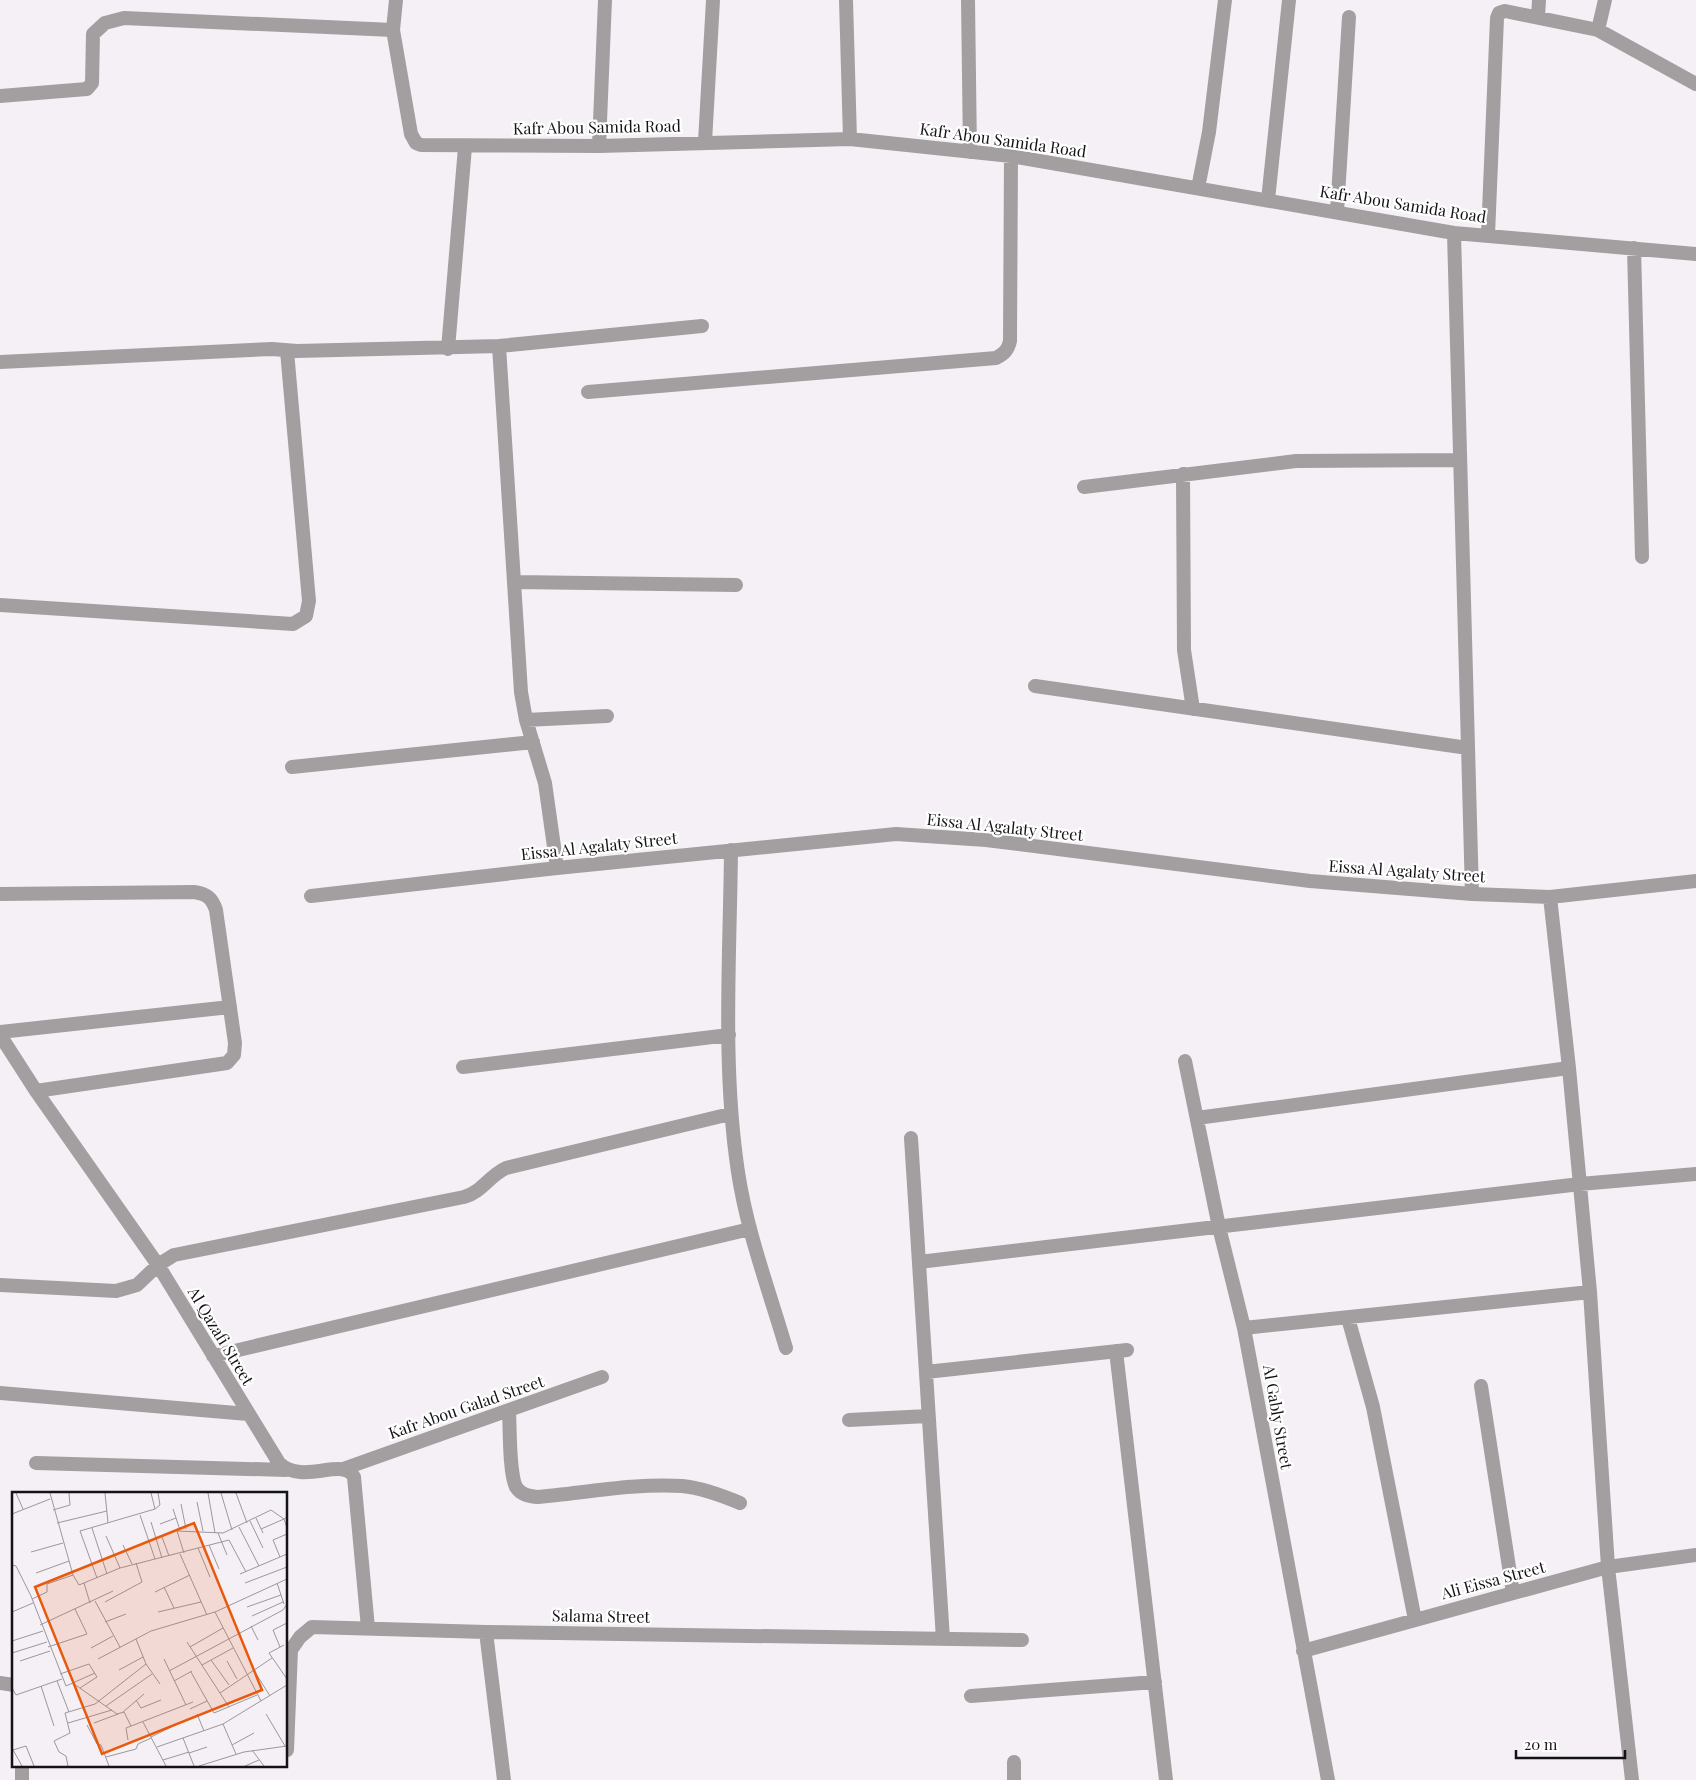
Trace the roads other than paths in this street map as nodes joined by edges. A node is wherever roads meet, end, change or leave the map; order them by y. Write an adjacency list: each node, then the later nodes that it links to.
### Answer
1 (396, 0): 12 (street)
2 (605, 0): 18 (street)
3 (713, 0): 17 (street)
4 (846, 0): 16 (street)
5 (968, 0): 20 (street)
6 (1225, 0): 22 (street)
7 (1289, 0): 23 (street)
8 (1539, 0): 10 (street)
9 (1605, 0): 13 (street)
10 (1538, 17): 13 (street); 26 (street)
11 (1349, 18): 24 (street)
12 (393, 30): 15 (street); 19 (street, Kafr Abou Samida Road)
13 (1598, 30): 14 (street)
14 (1696, 84)
15 (0, 96)
16 (850, 139): 17 (street, Kafr Abou Samida Road); 20 (street, Kafr Abou Samida Road)
17 (705, 142): 18 (street, Kafr Abou Samida Road)
18 (599, 146): 19 (street, Kafr Abou Samida Road)
19 (465, 147): 31 (street)
20 (970, 152): 21 (street, Kafr Abou Samida Road)
21 (1012, 156): 22 (street, Kafr Abou Samida Road); 34 (street)
22 (1198, 188): 23 (street, Kafr Abou Samida Road)
23 (1268, 200): 24 (street, Kafr Abou Samida Road)
24 (1337, 212): 25 (street, Kafr Abou Samida Road)
25 (1454, 233): 26 (street, Kafr Abou Samida Road); 35 (street)
26 (1488, 235): 27 (street, Kafr Abou Samida Road)
27 (1634, 248): 28 (street, Kafr Abou Samida Road); 38 (street)
28 (1696, 254)
29 (702, 326): 30 (street)
30 (499, 346): 31 (street); 39 (street)
31 (448, 349): 32 (street)
32 (287, 351): 33 (street); 41 (street)
33 (0, 362)
34 (588, 392)
35 (1460, 460): 36 (street); 47 (street)
36 (1183, 474): 37 (street); 43 (street)
37 (1084, 487)
38 (1642, 556)
39 (515, 582): 40 (street); 45 (street)
40 (736, 585)
41 (0, 604)
42 (1034, 686): 43 (street)
43 (1193, 709): 47 (street)
44 (606, 716): 45 (street)
45 (526, 720): 46 (street)
46 (533, 742): 48 (street); 50 (street)
47 (1468, 748): 53 (street)
48 (292, 767)
49 (731, 850): 50 (street, Eissa Al Agalaty Street); 53 (street, Eissa Al Agalaty Street); 58 (street)
50 (557, 868): 54 (street, Eissa Al Agalaty Street)
51 (1696, 881): 55 (street, Eissa Al Agalaty Street)
52 (0, 894): 56 (street)
53 (1472, 894): 55 (street, Eissa Al Agalaty Street)
54 (312, 896)
55 (1550, 897): 61 (street)
56 (230, 1007): 57 (street); 62 (street)
57 (0, 1033): 62 (street, Al Qazafi Street)
58 (729, 1035): 60 (street); 63 (street)
59 (1185, 1061): 64 (street, Al Gably Street)
60 (462, 1067)
61 (1569, 1068): 64 (street); 67 (street)
62 (36, 1091): 71 (street, Al Qazafi Street)
63 (730, 1114): 69 (street); 71 (street)
64 (1197, 1118): 68 (street, Al Gably Street)
65 (911, 1138): 70 (street)
66 (1696, 1174): 67 (street)
67 (1580, 1184): 68 (street); 73 (street)
68 (1219, 1226): 70 (street); 75 (street, Al Gably Street)
69 (750, 1228): 76 (street); 77 (street)
70 (919, 1262): 78 (street)
71 (158, 1265): 72 (street); 77 (street, Al Qazafi Street)
72 (0, 1285)
73 (1590, 1292): 74 (street); 91 (street)
74 (1348, 1318): 75 (street); 93 (street)
75 (1244, 1328): 98 (street, Al Gably Street)
76 (786, 1348)
77 (213, 1356): 83 (street, Al Qazafi Street)
78 (926, 1372): 84 (street); 99 (street)
79 (602, 1377): 82 (street, Kafr Abou Galad Street)
80 (1481, 1386): 92 (street)
81 (0, 1393): 83 (street)
82 (509, 1411): 87 (street, Kafr Abou Galad Street); 89 (street)
83 (248, 1414): 88 (street, Al Qazafi Street)
84 (928, 1416): 85 (street); 96 (street)
85 (849, 1420)
86 (36, 1463): 88 (street)
87 (343, 1468): 88 (street); 94 (street)
88 (286, 1470)
89 (740, 1502)
90 (1696, 1555): 91 (street, Ali Eissa Street)
91 (1608, 1567): 92 (street, Ali Eissa Street); 107 (street)
92 (1512, 1593): 93 (street, Ali Eissa Street)
93 (1415, 1620): 98 (street, Ali Eissa Street)
94 (368, 1628): 95 (street, Salama Street); 101 (street, Salama Street)
95 (486, 1632): 96 (street, Salama Street); 103 (street)
96 (943, 1639): 97 (street, Salama Street)
97 (1022, 1640)
98 (1303, 1651): 106 (street, Al Gably Street)
99 (1154, 1682): 100 (street); 105 (street)
100 (971, 1696)
101 (288, 1730)
102 (1014, 1762): 104 (street)
103 (504, 1780)
104 (1014, 1780)
105 (1166, 1780)
106 (1328, 1780)
107 (1632, 1780)

